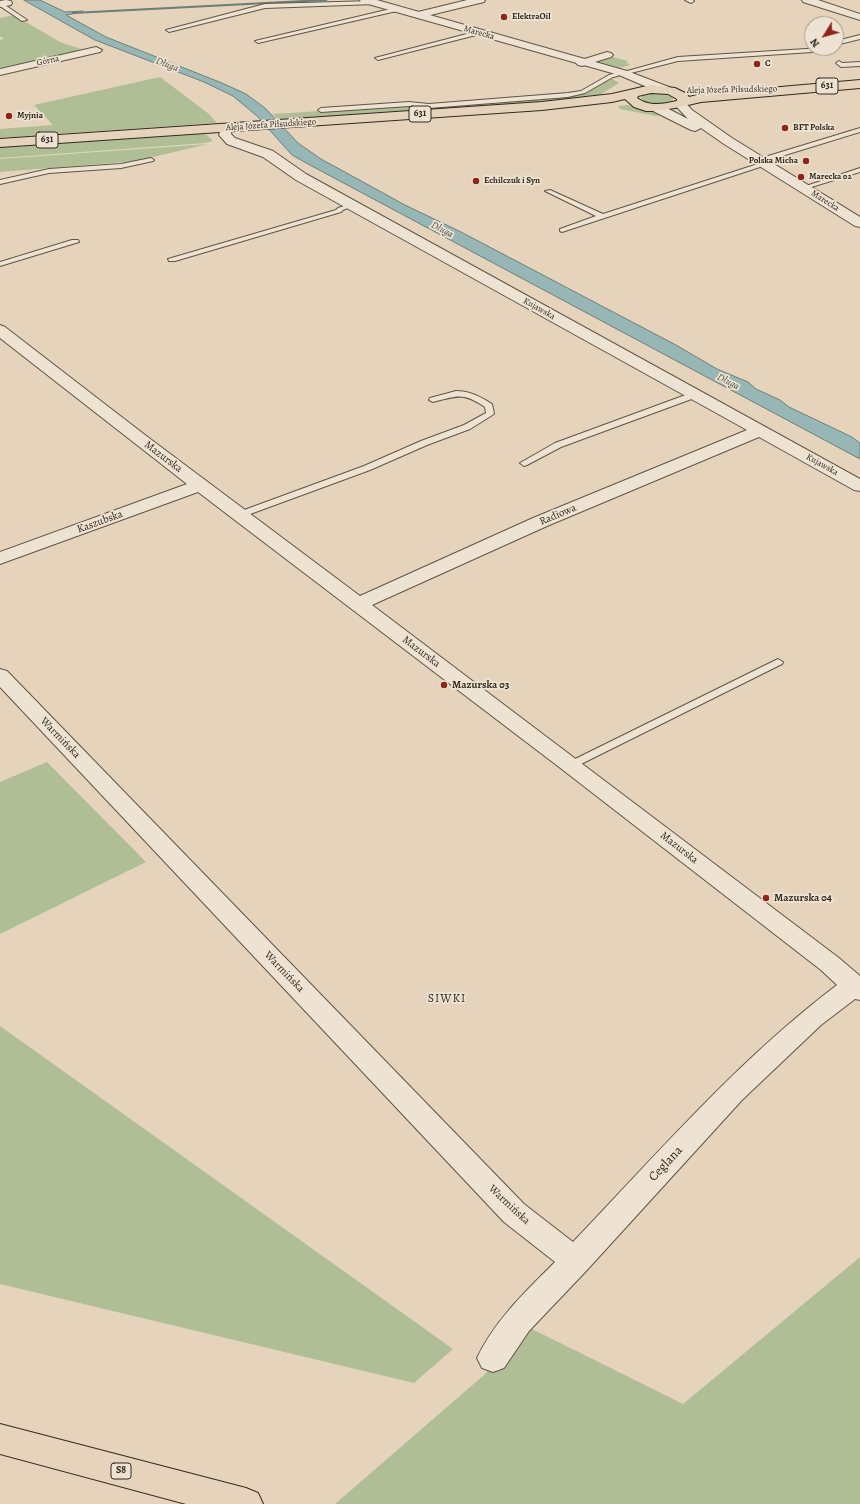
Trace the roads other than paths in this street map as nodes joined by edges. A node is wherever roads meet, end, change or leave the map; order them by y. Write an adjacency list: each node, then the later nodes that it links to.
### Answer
1 (480, 0): 6 (street)
2 (807, 0): 7 (street)
3 (368, 1): 5 (street, Marecka); 9 (lane)
4 (2, 4): 8 (lane)
5 (399, 9): 6 (street, Marecka); 12 (lane)
6 (418, 15): 10 (street, Marecka)
7 (860, 17)
8 (24, 20)
9 (169, 30)
10 (478, 33): 17 (lane); 18 (street, Marecka)
11 (860, 37): 13 (lane)
12 (258, 41)
13 (844, 41)
14 (96, 50): 21 (street, Górna)
15 (804, 51): 22 (lane)
16 (607, 55): 18 (street)
17 (378, 58)
18 (582, 62): 22 (street, Marecka)
19 (839, 63): 20 (lane)
20 (860, 64)
21 (0, 72)
22 (619, 74): 25 (street, Marecka); 27 (street, Marecka); 28 (lane)
23 (860, 84): 24 (main road, Aleja Józefa Piłsudskiego / 631)
24 (794, 89): 25 (main road, Aleja Józefa Piłsudskiego / 631); 29 (main road, Aleja Józefa Piłsudskiego / 631)
25 (668, 91): 27 (main road, Aleja Józefa Piłsudskiego); 29 (main road)
26 (514, 92): 28 (lane)
27 (634, 94): 30 (main road); 31 (main road, Aleja Józefa Piłsudskiego / 631)
28 (520, 99): 33 (lane)
29 (681, 103): 32 (main road, Aleja Józefa Piłsudskiego); 36 (street, Marecka)
30 (642, 105): 31 (main road, Aleja Józefa Piłsudskiego / 631); 32 (main road, Aleja Józefa Piłsudskiego)
31 (542, 106): 34 (main road, Aleja Józefa Piłsudskiego / 631)
32 (655, 107): 36 (street, Marecka)
33 (322, 110)
34 (226, 128): 37 (main road, Aleja Józefa Piłsudskiego / 631); 44 (street, Kujawska)
35 (860, 130): 39 (lane)
36 (728, 141): 39 (street, Marecka)
37 (0, 142)
38 (151, 160): 41 (lane)
39 (761, 162): 42 (street, Marecka); 45 (lane)
40 (860, 170): 42 (lane)
41 (0, 182)
42 (803, 188): 46 (street, Marecka)
43 (548, 190): 45 (lane)
44 (352, 205): 49 (lane); 52 (street, Kujawska)
45 (603, 217): 47 (lane)
46 (860, 223)
47 (562, 230)
48 (76, 242): 50 (lane)
49 (172, 259)
50 (0, 264)
51 (0, 330): 56 (street, Mazurska)
52 (694, 395): 54 (street, Kujawska); 55 (lane)
53 (433, 400): 58 (lane)
54 (760, 431): 57 (street, Kujawska); 60 (street, Radiowa)
55 (524, 463)
56 (200, 485): 58 (street, Mazurska); 59 (street, Kaszubska)
57 (860, 486)
58 (239, 515): 60 (street, Mazurska)
59 (0, 558)
60 (358, 604): 63 (street, Mazurska)
61 (778, 662): 63 (lane)
62 (0, 675): 65 (street, Warmińska)
63 (571, 765): 64 (street, Mazurska)
64 (857, 988): 65 (street, Ceglana)
65 (576, 1261): 66 (street, Ceglana)
66 (493, 1358)
67 (0, 1439): 68 (main road, S8)
68 (246, 1504)

